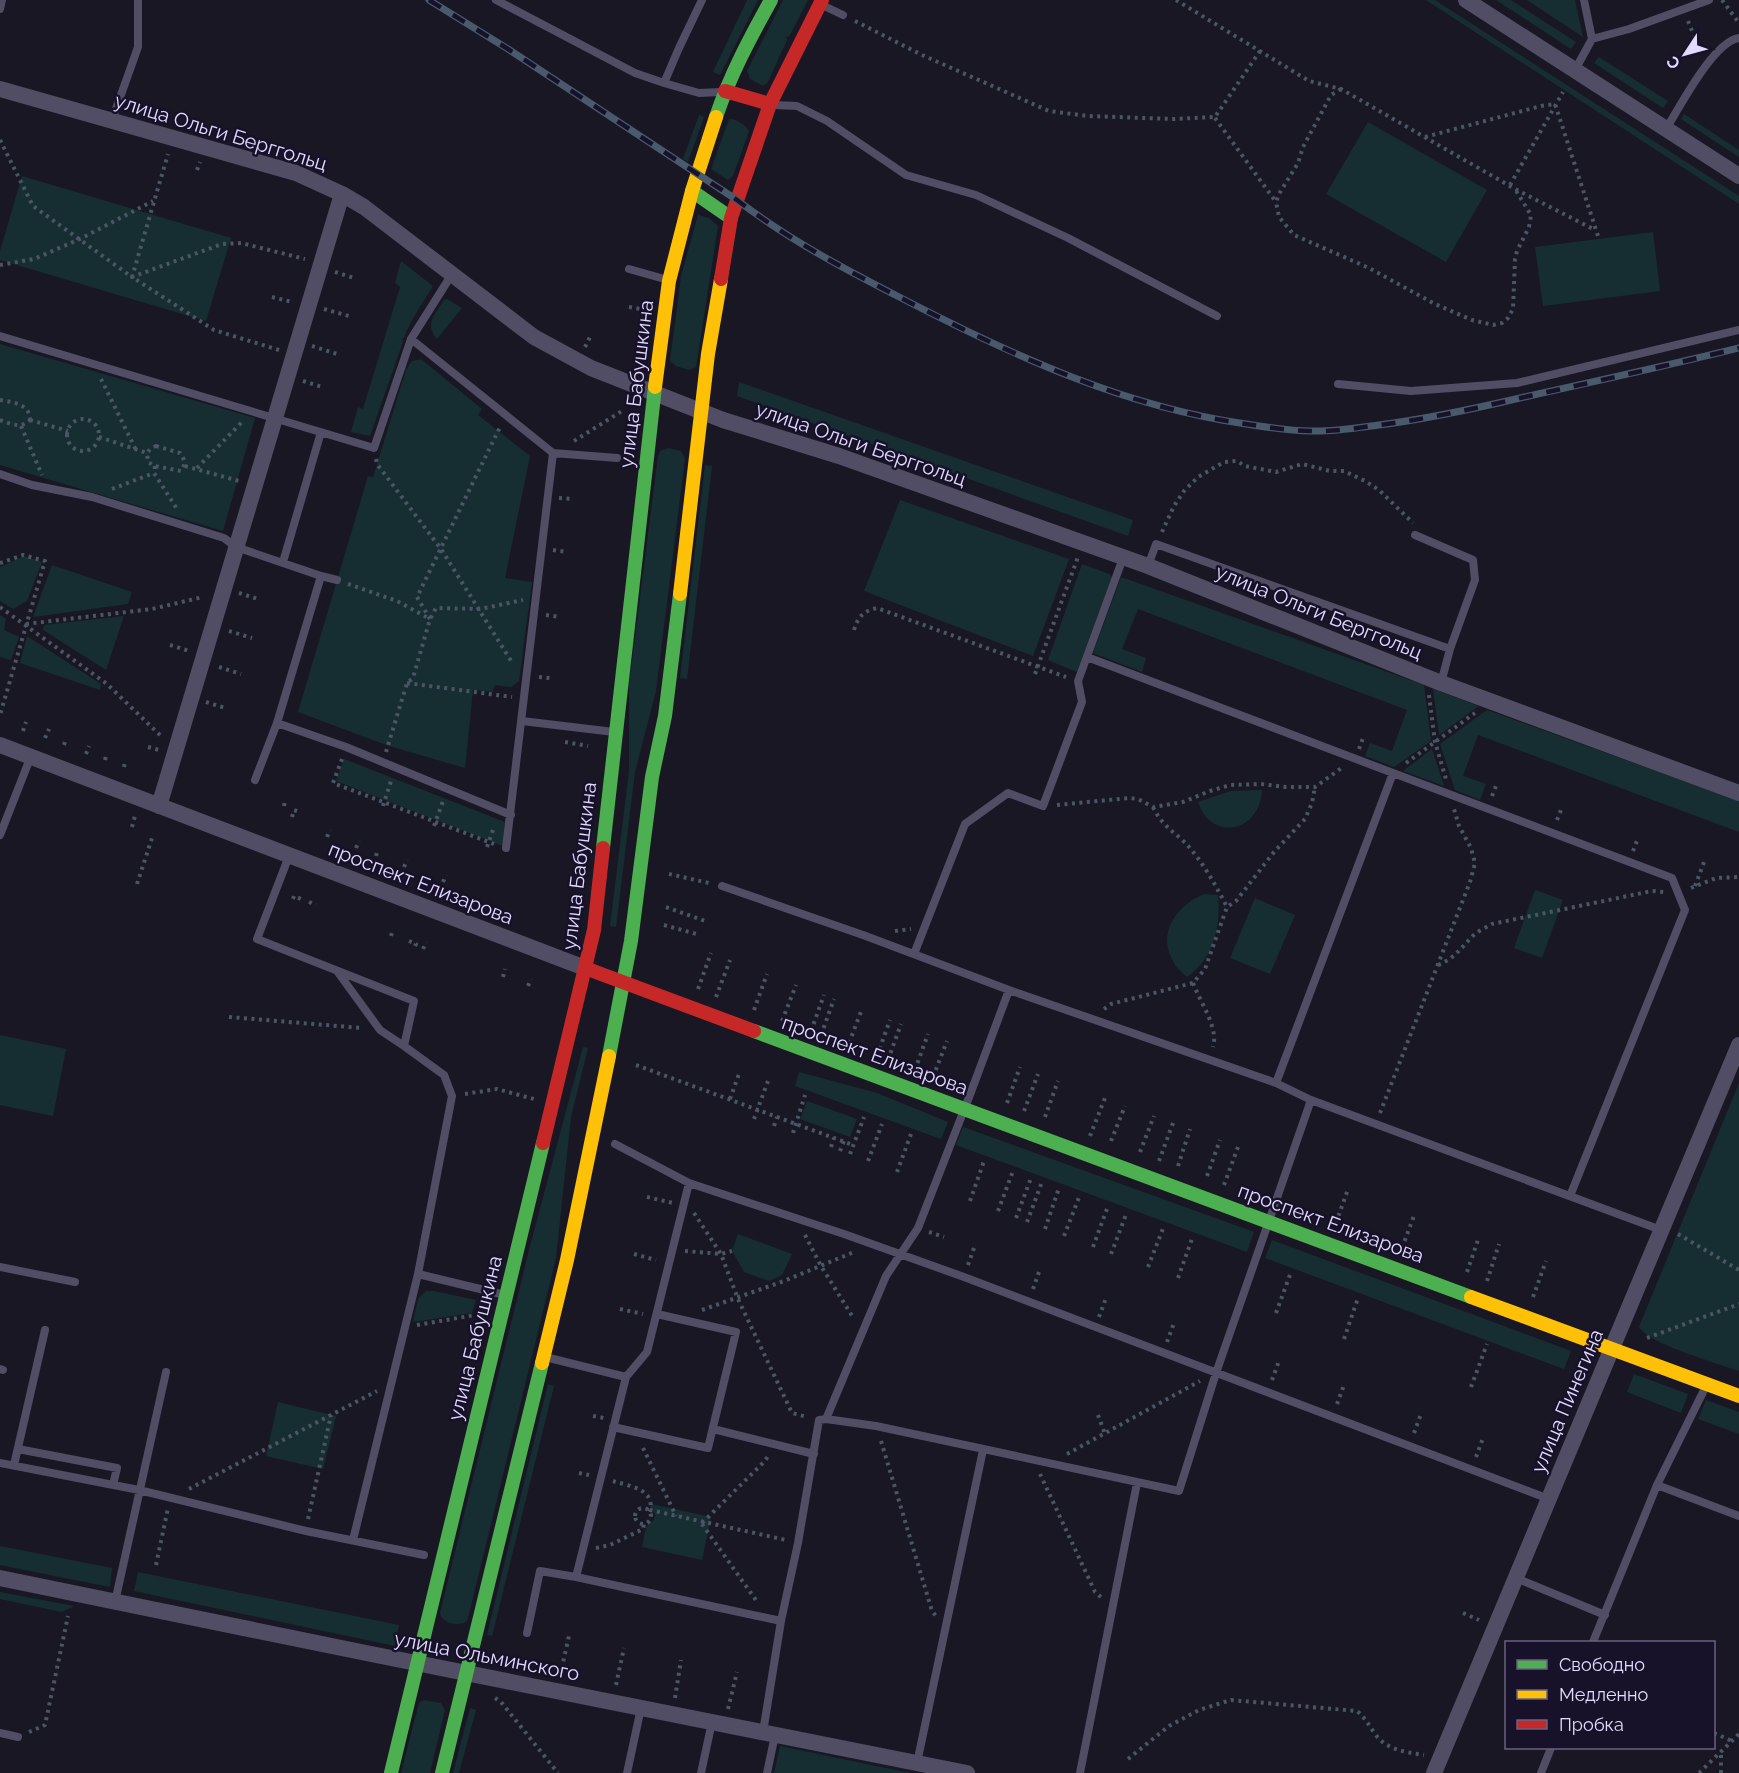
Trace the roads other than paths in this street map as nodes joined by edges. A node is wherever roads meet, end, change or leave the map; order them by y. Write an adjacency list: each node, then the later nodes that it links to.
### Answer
1 (2, 0): 10 (lane)
2 (138, 0): 19 (lane)
3 (496, 0): 15 (lane)
4 (702, 0): 15 (lane)
5 (771, 0): 17 (street, улица Бабушкина)
6 (1466, 0): 14 (street)
7 (1584, 0): 13 (lane)
8 (1709, 0): 13 (lane)
9 (821, 2): 11 (lane); 18 (street)
10 (0, 9)
11 (843, 15)
12 (1739, 38): 20 (lane)
13 (1592, 39): 14 (lane)
14 (1575, 70): 20 (street)
15 (664, 83): 17 (lane)
16 (0, 89): 19 (street, улица Ольги Берггольц)
17 (725, 91): 18 (street); 22 (street, улица Бабушкина)
18 (770, 104): 24 (street); 28 (lane)
19 (111, 120): 23 (street, улица Ольги Берггольц)
20 (1666, 129): 21 (street)
21 (1739, 176)
22 (692, 191): 24 (street); 27 (street, улица Бабушкина)
23 (342, 194): 26 (street, улица Ольги Берггольц); 35 (street)
24 (731, 218): 34 (street)
25 (629, 269): 27 (lane)
26 (452, 274): 31 (lane); 33 (street, улица Ольги Берггольц)
27 (669, 280): 33 (street, улица Бабушкина)
28 (1217, 316)
29 (1739, 330): 32 (lane)
30 (0, 336): 35 (lane)
31 (411, 339): 36 (lane); 37 (lane)
32 (1338, 384)
33 (654, 393): 34 (street, улица Ольги Берггольц); 52 (street, улица Бабушкина)
34 (701, 412): 42 (street, улица Ольги Берггольц); 67 (street)
35 (274, 418): 36 (lane); 41 (street)
36 (321, 432): 43 (lane)
37 (558, 453): 38 (lane); 50 (lane)
38 (617, 458)
39 (0, 474): 41 (lane)
40 (1415, 535): 47 (lane)
41 (236, 547): 43 (lane); 58 (street)
42 (1124, 558): 44 (street, улица Ольги Берггольц); 48 (lane)
43 (283, 562): 45 (lane)
44 (1148, 566): 47 (lane); 49 (street, улица Ольги Берггольц)
45 (321, 576): 46 (lane); 51 (lane)
46 (338, 580)
47 (1450, 649): 49 (lane)
48 (1087, 657): 55 (lane); 64 (lane)
49 (1435, 688): 57 (street, улица Ольги Берггольц)
50 (522, 721): 52 (lane); 59 (lane)
51 (277, 723): 56 (lane); 59 (lane)
52 (615, 732): 65 (street, улица Бабушкина)
53 (0, 745): 54 (street, проспект Елизарова)
54 (31, 756): 58 (street, проспект Елизарова); 60 (lane)
55 (1393, 773): 71 (lane); 76 (lane)
56 (255, 780)
57 (1739, 793)
58 (159, 806): 62 (street, проспект Елизарова)
59 (511, 815): 61 (lane)
60 (0, 835)
61 (506, 848)
62 (289, 856): 65 (street, проспект Елизарова); 66 (lane)
63 (722, 886): 64 (lane)
64 (914, 954): 68 (lane)
65 (585, 968): 67 (street, проспект Елизарова); 83 (street, улица Бабушкина)
66 (336, 970): 70 (lane); 70 (lane)
67 (623, 983): 73 (street, проспект Елизарова); 87 (street)
68 (1008, 990): 71 (lane); 73 (lane)
69 (1739, 1045): 78 (street, улица Пинегина)
70 (404, 1046): 81 (lane)
71 (1276, 1083): 72 (lane)
72 (1311, 1100): 76 (lane); 77 (lane)
73 (964, 1110): 77 (street, проспект Елизарова); 79 (lane)
74 (615, 1144): 75 (lane)
75 (689, 1183): 79 (lane); 84 (lane)
76 (1570, 1196): 78 (lane)
77 (1267, 1222): 86 (street, проспект Елизарова); 89 (lane)
78 (1668, 1231): 86 (street, улица Пинегина)
79 (901, 1254): 89 (lane); 93 (lane)
80 (0, 1267): 82 (lane)
81 (418, 1274): 83 (lane); 107 (lane)
82 (75, 1282)
83 (506, 1296): 117 (street, улица Бабушкина)
84 (656, 1316): 90 (lane); 95 (lane)
85 (45, 1330): 96 (lane)
86 (1612, 1349): 91 (street, проспект Елизарова); 105 (street, улица Пинегина)
87 (543, 1356): 90 (lane); 118 (street)
88 (166, 1372): 104 (lane)
89 (1216, 1373): 101 (lane); 105 (lane)
90 (626, 1377): 94 (lane)
91 (1707, 1384): 92 (street, проспект Елизарова); 103 (lane)
92 (1739, 1396)
93 (823, 1420): 97 (lane); 98 (lane)
94 (613, 1427): 95 (lane); 109 (lane)
95 (713, 1429): 98 (lane)
96 (18, 1449): 100 (lane); 102 (lane)
97 (983, 1450): 101 (lane); 125 (lane)
98 (814, 1454): 114 (lane)
99 (0, 1463): 100 (lane)
100 (14, 1465): 102 (lane)
101 (1137, 1483): 132 (lane)
102 (113, 1485): 104 (lane)
103 (1657, 1485): 106 (lane); 113 (lane)
104 (139, 1490): 107 (lane); 112 (lane)
105 (1549, 1499): 111 (street, улица Пинегина)
106 (1739, 1516)
107 (353, 1540): 108 (lane)
108 (424, 1555)
109 (576, 1577): 114 (lane); 115 (lane)
110 (0, 1578): 112 (street, улица Ольминского)
111 (1515, 1578): 113 (lane); 133 (street, улица Пинегина)
112 (115, 1602): 117 (street, улица Ольминского)
113 (1605, 1615): 116 (lane)
114 (782, 1622): 122 (lane)
115 (527, 1633)
116 (1593, 1641)
117 (417, 1664): 118 (street, улица Ольминского); 126 (street, улица Бабушкина)
118 (467, 1673): 119 (street, улица Ольминского); 127 (street)
119 (641, 1708): 120 (street, улица Ольминского); 128 (lane)
120 (718, 1723): 122 (street, улица Ольминского); 129 (lane)
121 (0, 1733): 123 (lane)
122 (769, 1733): 125 (street, улица Ольминского); 130 (lane)
123 (18, 1737)
124 (1551, 1749): 134 (lane)
125 (917, 1763): 131 (street, улица Ольминского)
126 (391, 1773)
127 (442, 1773)
128 (627, 1773)
129 (701, 1773)
130 (767, 1773)
131 (967, 1773)
132 (1080, 1773)
133 (1434, 1773)
134 (1541, 1773)

